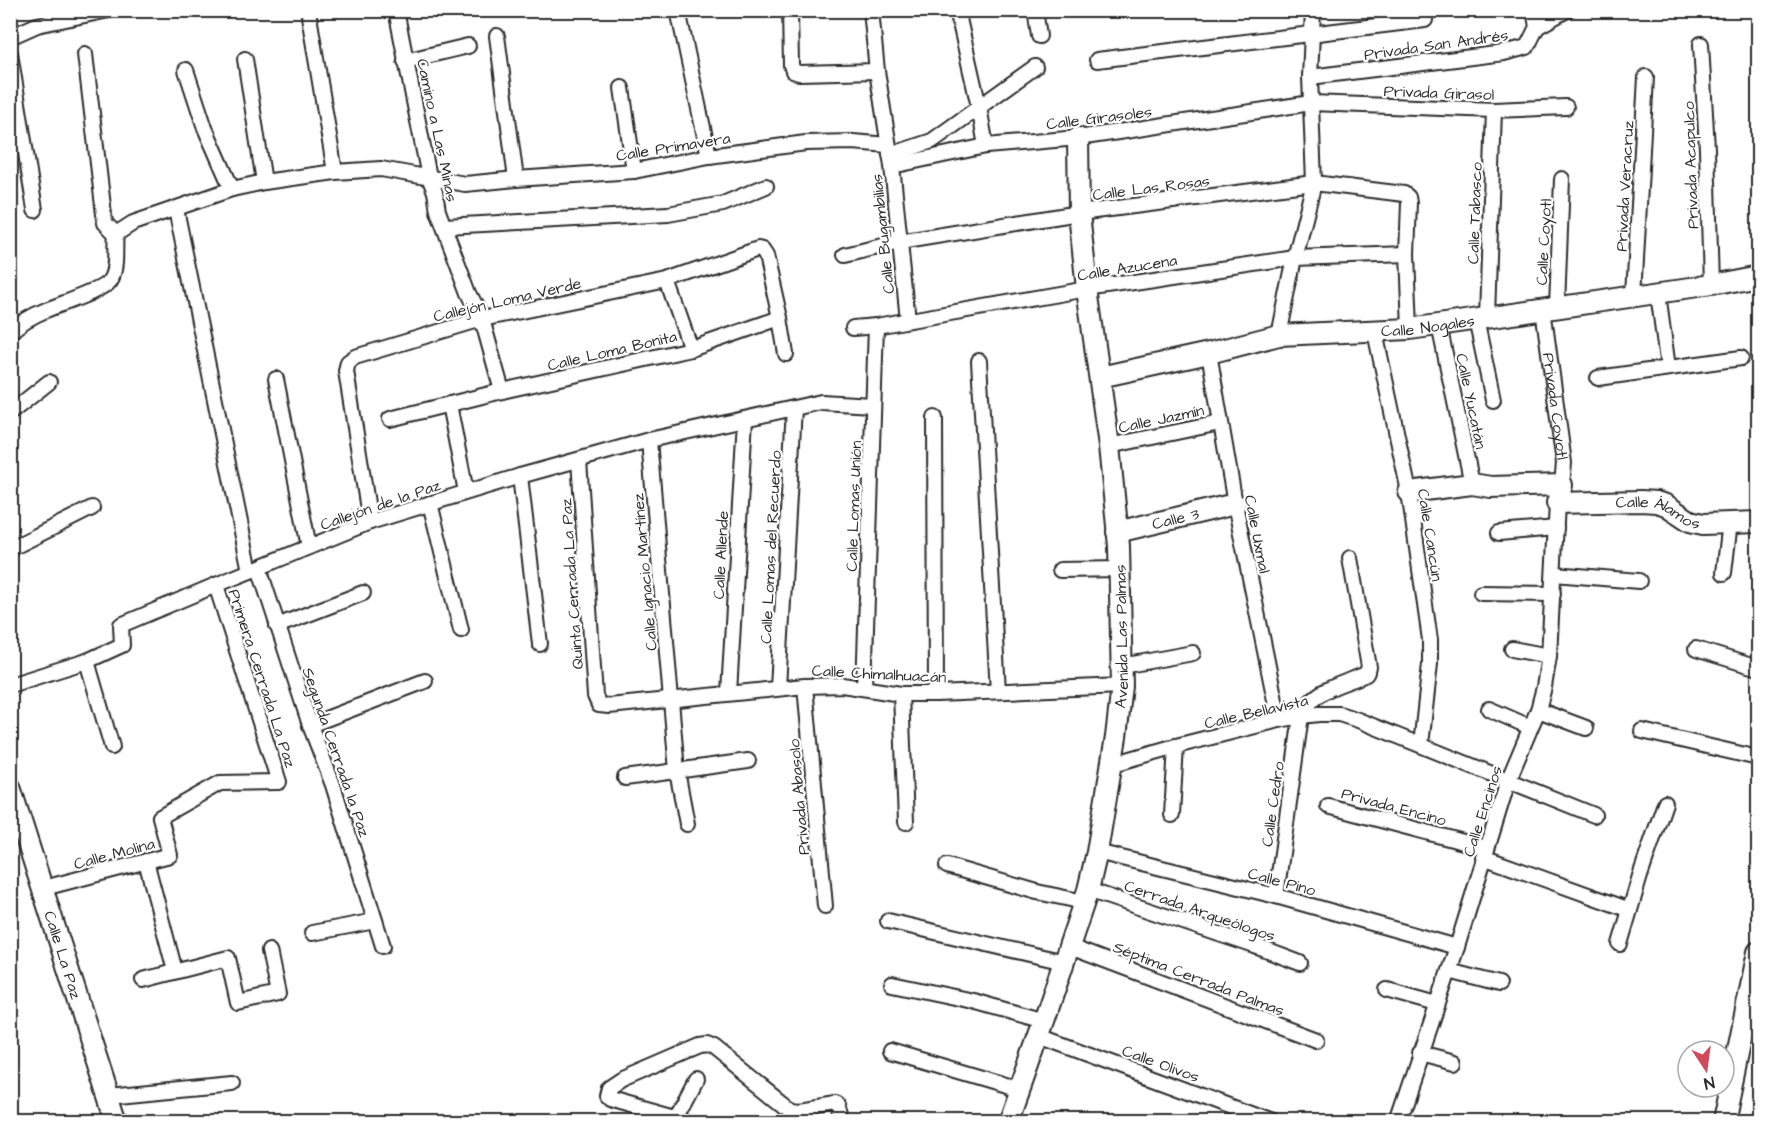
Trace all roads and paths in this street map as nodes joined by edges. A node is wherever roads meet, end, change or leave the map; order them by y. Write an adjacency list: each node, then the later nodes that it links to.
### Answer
1 (109, 10): 12 (street)
2 (396, 10): 27 (street, Camino a Las Minas)
3 (678, 10): 40 (street)
4 (790, 10): 30 (street)
5 (871, 10): 30 (street, Calle Bugambilias)
6 (957, 10): 35 (street)
7 (1035, 10): 19 (street)
8 (1313, 10): 17 (street)
9 (1383, 10): 15 (street)
10 (1534, 10): 16 (street)
11 (1567, 10): 16 (street)
12 (87, 13): 20 (street)
13 (309, 16): 43 (street)
14 (1425, 20): 15 (street)
15 (1385, 25): 17 (street)
16 (1537, 27): 31 (street, Privada San Andrés)
17 (1313, 34): 26 (street); 31 (street)
18 (497, 36): 46 (street)
19 (1039, 36)
20 (10, 37)
21 (1701, 44): 62 (street, Privada Acapulco)
22 (468, 46): 27 (street)
23 (10, 53): 52 (street)
24 (85, 54): 55 (street)
25 (245, 59): 47 (street)
26 (1097, 60)
27 (405, 61): 44 (street, Camino a Las Minas)
28 (1035, 67): 35 (street)
29 (186, 70): 50 (street)
30 (877, 71): 41 (street, Calle Bugambilias)
31 (1310, 77): 34 (street)
32 (1646, 77): 65 (street, Privada Veracruz)
33 (622, 88): 42 (street)
34 (1311, 104): 37 (street, Privada Girasol); 38 (street, Calle Girasoles); 48 (street)
35 (980, 106): 39 (street); 41 (street)
36 (1566, 107): 37 (street, Privada Girasol)
37 (1494, 110): 68 (street, Calle Tabasco)
38 (1078, 138): 39 (street, Calle Girasoles); 53 (main road, Avenida Las Palmas)
39 (986, 146): 41 (street, Calle Girasoles)
40 (709, 156): 41 (street, Calle Primavera); 42 (street, Calle Primavera)
41 (890, 156): 56 (street, Calle Bugambilias)
42 (634, 171): 46 (street, Calle Primavera)
43 (335, 172): 44 (street, Calle Primavera); 47 (street, Calle Primavera)
44 (429, 177): 46 (street, Calle Primavera); 54 (street, Camino a Las Minas)
45 (1562, 178): 66 (street, Calle Coyotl)
46 (516, 179)
47 (264, 182): 50 (street, Calle Primavera)
48 (1314, 183): 53 (street, Calle Las Rosas); 57 (street, Calle Las Rosas); 59 (street)
49 (766, 186): 54 (street)
50 (232, 189): 51 (street, Calle Primavera)
51 (176, 208): 55 (street, Calle Primavera); 118 (street, Segunda Cerrada la Paz)
52 (35, 210)
53 (1079, 213): 56 (street, Calle Las Rosas); 63 (main road, Avenida Las Palmas)
54 (445, 226): 69 (street, Camino a Las Minas)
55 (116, 234): 75 (street)
56 (899, 242): 58 (street, Calle Las Rosas); 70 (street, Calle Bugambilias)
57 (1407, 254): 59 (street, Calle Azucena); 74 (street)
58 (845, 255)
59 (1295, 258): 63 (street, Calle Azucena); 77 (street)
60 (1758, 276): 62 (main road, Calle Nogales)
61 (667, 281): 67 (street, Callejón Loma Verde); 69 (street, Callejón Loma Verde); 78 (street)
62 (1711, 285): 64 (main road, Calle Nogales)
63 (1088, 290): 70 (street, Calle Azucena); 84 (main road, Avenida Las Palmas)
64 (1658, 293): 65 (main road, Calle Nogales); 83 (street)
65 (1634, 296): 66 (main road, Calle Nogales)
66 (1550, 308): 68 (main road, Calle Nogales); 105 (street, Privada Coyotl)
67 (780, 318): 78 (street, Calle Loma Bonita); 80 (street)
68 (1482, 318): 71 (main road, Calle Nogales); 89 (street, Calle Tabasco)
69 (482, 319): 88 (street, Camino a Las Minas); 109 (street, Callejón Loma Verde)
70 (908, 320): 72 (street, Calle Azucena)
71 (1439, 325): 74 (main road, Calle Nogales); 102 (street, Calle Yucatán)
72 (876, 326): 73 (street, Calle Azucena); 91 (street, Calle Lomas Unión)
73 (853, 328)
74 (1410, 329): 76 (main road, Calle Nogales)
75 (10, 332)
76 (1375, 332): 77 (main road, Calle Nogales); 104 (street, Calle Cancún)
77 (1279, 335): 79 (main road, Calle Nogales)
78 (691, 349): 88 (street, Calle Loma Bonita)
79 (1209, 353): 84 (main road, Calle Nogales); 97 (street, Calle Uxmal)
80 (786, 354)
81 (1741, 358): 83 (street)
82 (979, 361): 144 (street)
83 (1668, 368): 85 (street)
84 (1100, 377): 99 (main road, Avenida Las Palmas)
85 (1598, 378)
86 (276, 379): 115 (street)
87 (49, 382): 93 (street)
88 (502, 391): 90 (street, Calle Loma Bonita)
89 (1493, 400)
90 (449, 404): 95 (street, Calle Loma Bonita); 103 (street)
91 (873, 405): 92 (street, Callejón de la Paz); 143 (street, Calle Lomas Unión)
92 (794, 408): 96 (street, Callejón de la Paz); 142 (street, Calle Lomas del Recuerdo)
93 (10, 413)
94 (935, 418): 147 (street)
95 (390, 419)
96 (744, 419): 98 (street, Callejón de la Paz); 145 (street, Calle Allende)
97 (1220, 423): 99 (street, Calle Jazmín); 107 (street, Calle Uxmal)
98 (649, 440): 100 (street, Callejón de la Paz); 148 (street, Calle Ignacio Martínez)
99 (1109, 446): 113 (main road, Avenida Las Palmas)
100 (579, 460): 101 (street, Callejón de la Paz); 149 (street, Quinta Cerrada La Paz)
101 (520, 476): 103 (street, Callejón de la Paz); 130 (street)
102 (1472, 484): 104 (main road, Calle Álamos); 105 (main road, Calle Álamos)
103 (466, 492): 106 (street, Callejón de la Paz)
104 (1409, 492): 158 (street, Calle Cancún)
105 (1560, 494): 110 (main road, Calle Álamos); 112 (street, Calle Encinos)
106 (430, 503): 109 (street, Callejón de la Paz); 129 (street)
107 (1235, 504): 113 (main road, Calle 3); 153 (street, Calle Uxmal)
108 (92, 508): 116 (street)
109 (370, 522): 115 (street, Callejón de la Paz)
110 (1730, 522): 111 (main road, Calle Álamos); 121 (street)
111 (1758, 522)
112 (1556, 528): 114 (street); 122 (street, Calle Encinos)
113 (1117, 532): 119 (main road, Avenida Las Palmas)
114 (1499, 534)
115 (309, 547): 118 (street, Callejón de la Paz)
116 (10, 549)
117 (1350, 558): 152 (street)
118 (254, 569): 124 (street, Callejón de la Paz); 128 (street, Segunda Cerrada la Paz)
119 (1120, 569): 120 (street); 136 (main road, Avenida Las Palmas)
120 (1060, 570)
121 (1724, 573)
122 (1554, 574): 123 (street); 127 (street, Calle Encinos)
123 (1639, 581)
124 (216, 585): 135 (street, Callejón de la Paz); 167 (street, Primera Cerrada La Paz)
125 (363, 593): 128 (street)
126 (1481, 593): 127 (street)
127 (1553, 594): 134 (street, Calle Encinos)
128 (278, 626): 154 (street, Segunda Cerrada la Paz)
129 (461, 630)
130 (540, 644)
131 (1512, 649): 134 (street)
132 (1696, 649): 137 (street)
133 (1193, 653): 136 (street)
134 (1549, 656): 151 (street, Calle Encinos)
135 (87, 661): 139 (street, Callejón de la Paz); 160 (street)
136 (1122, 666): 141 (main road, Avenida Las Palmas)
137 (1758, 668)
138 (425, 681): 154 (street)
139 (10, 685)
140 (805, 686): 142 (street, Calle Chimalhuacán); 143 (street, Calle Chimalhuacán); 182 (street, Privada Abasolo)
141 (1122, 686): 144 (street, Calle Chimalhuacán); 163 (main road, Avenida Las Palmas)
142 (778, 688): 145 (street, Calle Chimalhuacán)
143 (864, 688): 146 (street, Calle Chimalhuacán)
144 (998, 691): 147 (street, Calle Chimalhuacán)
145 (729, 693): 148 (street, Calle Chimalhuacán)
146 (901, 694): 147 (street, Calle Chimalhuacán); 173 (street)
147 (936, 694)
148 (672, 701): 149 (street, Calle Chimalhuacán); 164 (street, Calle Ignacio Martínez)
149 (599, 705)
150 (1489, 709): 155 (street)
151 (1538, 710): 155 (street, Calle Encinos); 156 (street)
152 (1301, 716): 153 (street, Calle Bellavista); 158 (street, Calle Bellavista); 181 (street, Calle Cedro)
153 (1279, 720): 159 (street, Calle Bellavista)
154 (309, 725): 184 (street, Segunda Cerrada la Paz)
155 (1530, 726): 166 (street, Calle Encinos)
156 (1586, 728)
157 (1642, 731): 161 (street)
158 (1421, 745): 166 (street, Calle Bellavista)
159 (1176, 746): 163 (street, Calle Bellavista); 171 (street)
160 (112, 747)
161 (1758, 758)
162 (748, 761): 164 (street)
163 (1110, 765): 175 (main road, Avenida Las Palmas)
164 (677, 771): 165 (street); 174 (street, Calle Ignacio Martínez)
165 (625, 778)
166 (1508, 781): 172 (street, Calle Bellavista); 176 (street, Calle Encinos)
167 (279, 782): 177 (street, Calle Molina)
168 (10, 786): 179 (main road, Calle La Paz)
169 (1665, 803): 183 (street)
170 (1328, 806): 176 (street, Privada Encino)
171 (1172, 815)
172 (1594, 815)
173 (906, 822)
174 (687, 824)
175 (1097, 852): 180 (main road, Avenida Las Palmas); 181 (street, Calle Pino)
176 (1485, 852): 183 (street, Privada Encino); 189 (street, Calle Encinos)
177 (146, 861): 179 (street, Calle Molina); 194 (street)
178 (947, 866): 180 (street, Cerrada Arqueólogos)
179 (44, 888): 209 (main road, Calle La Paz)
180 (1086, 896): 192 (main road, Avenida Las Palmas); 193 (street, Cerrada Arqueólogos)
181 (1276, 896): 189 (street, Calle Pino)
182 (825, 906)
183 (1630, 910): 187 (street)
184 (375, 921): 186 (street); 188 (street, Segunda Cerrada la Paz)
185 (888, 921): 192 (street, Séptima Cerrada Palmas)
186 (312, 933)
187 (1620, 944)
188 (383, 946)
189 (1457, 947): 195 (street, Calle Encinos)
190 (269, 951): 194 (street)
191 (1758, 951): 217 (main road)
192 (1067, 954): 201 (main road, Avenida Las Palmas); 202 (street, Séptima Cerrada Palmas)
193 (1300, 963)
194 (175, 971): 196 (street)
195 (1449, 971): 198 (street); 200 (street, Calle Encinos)
196 (143, 980)
197 (892, 984): 201 (street, Calle Olivos)
198 (1499, 984)
199 (1387, 990): 200 (street)
200 (1437, 1004): 204 (street, Calle Encinos)
201 (1041, 1028): 208 (main road, Avenida Las Palmas); 215 (street, Calle Olivos)
202 (1316, 1040)
203 (890, 1051): 208 (street)
204 (1420, 1053): 205 (street); 216 (street, Calle Encinos)
205 (1455, 1062)
206 (696, 1079): 210 (street)
207 (232, 1083): 209 (street)
208 (1019, 1089): 214 (main road, Avenida Las Palmas)
209 (109, 1095): 211 (main road, Calle La Paz)
210 (676, 1117): 212 (street); 213 (street)
211 (117, 1122)
212 (692, 1122)
213 (843, 1122)
214 (1008, 1122)
215 (1271, 1122)
216 (1398, 1122)
217 (1723, 1122)

